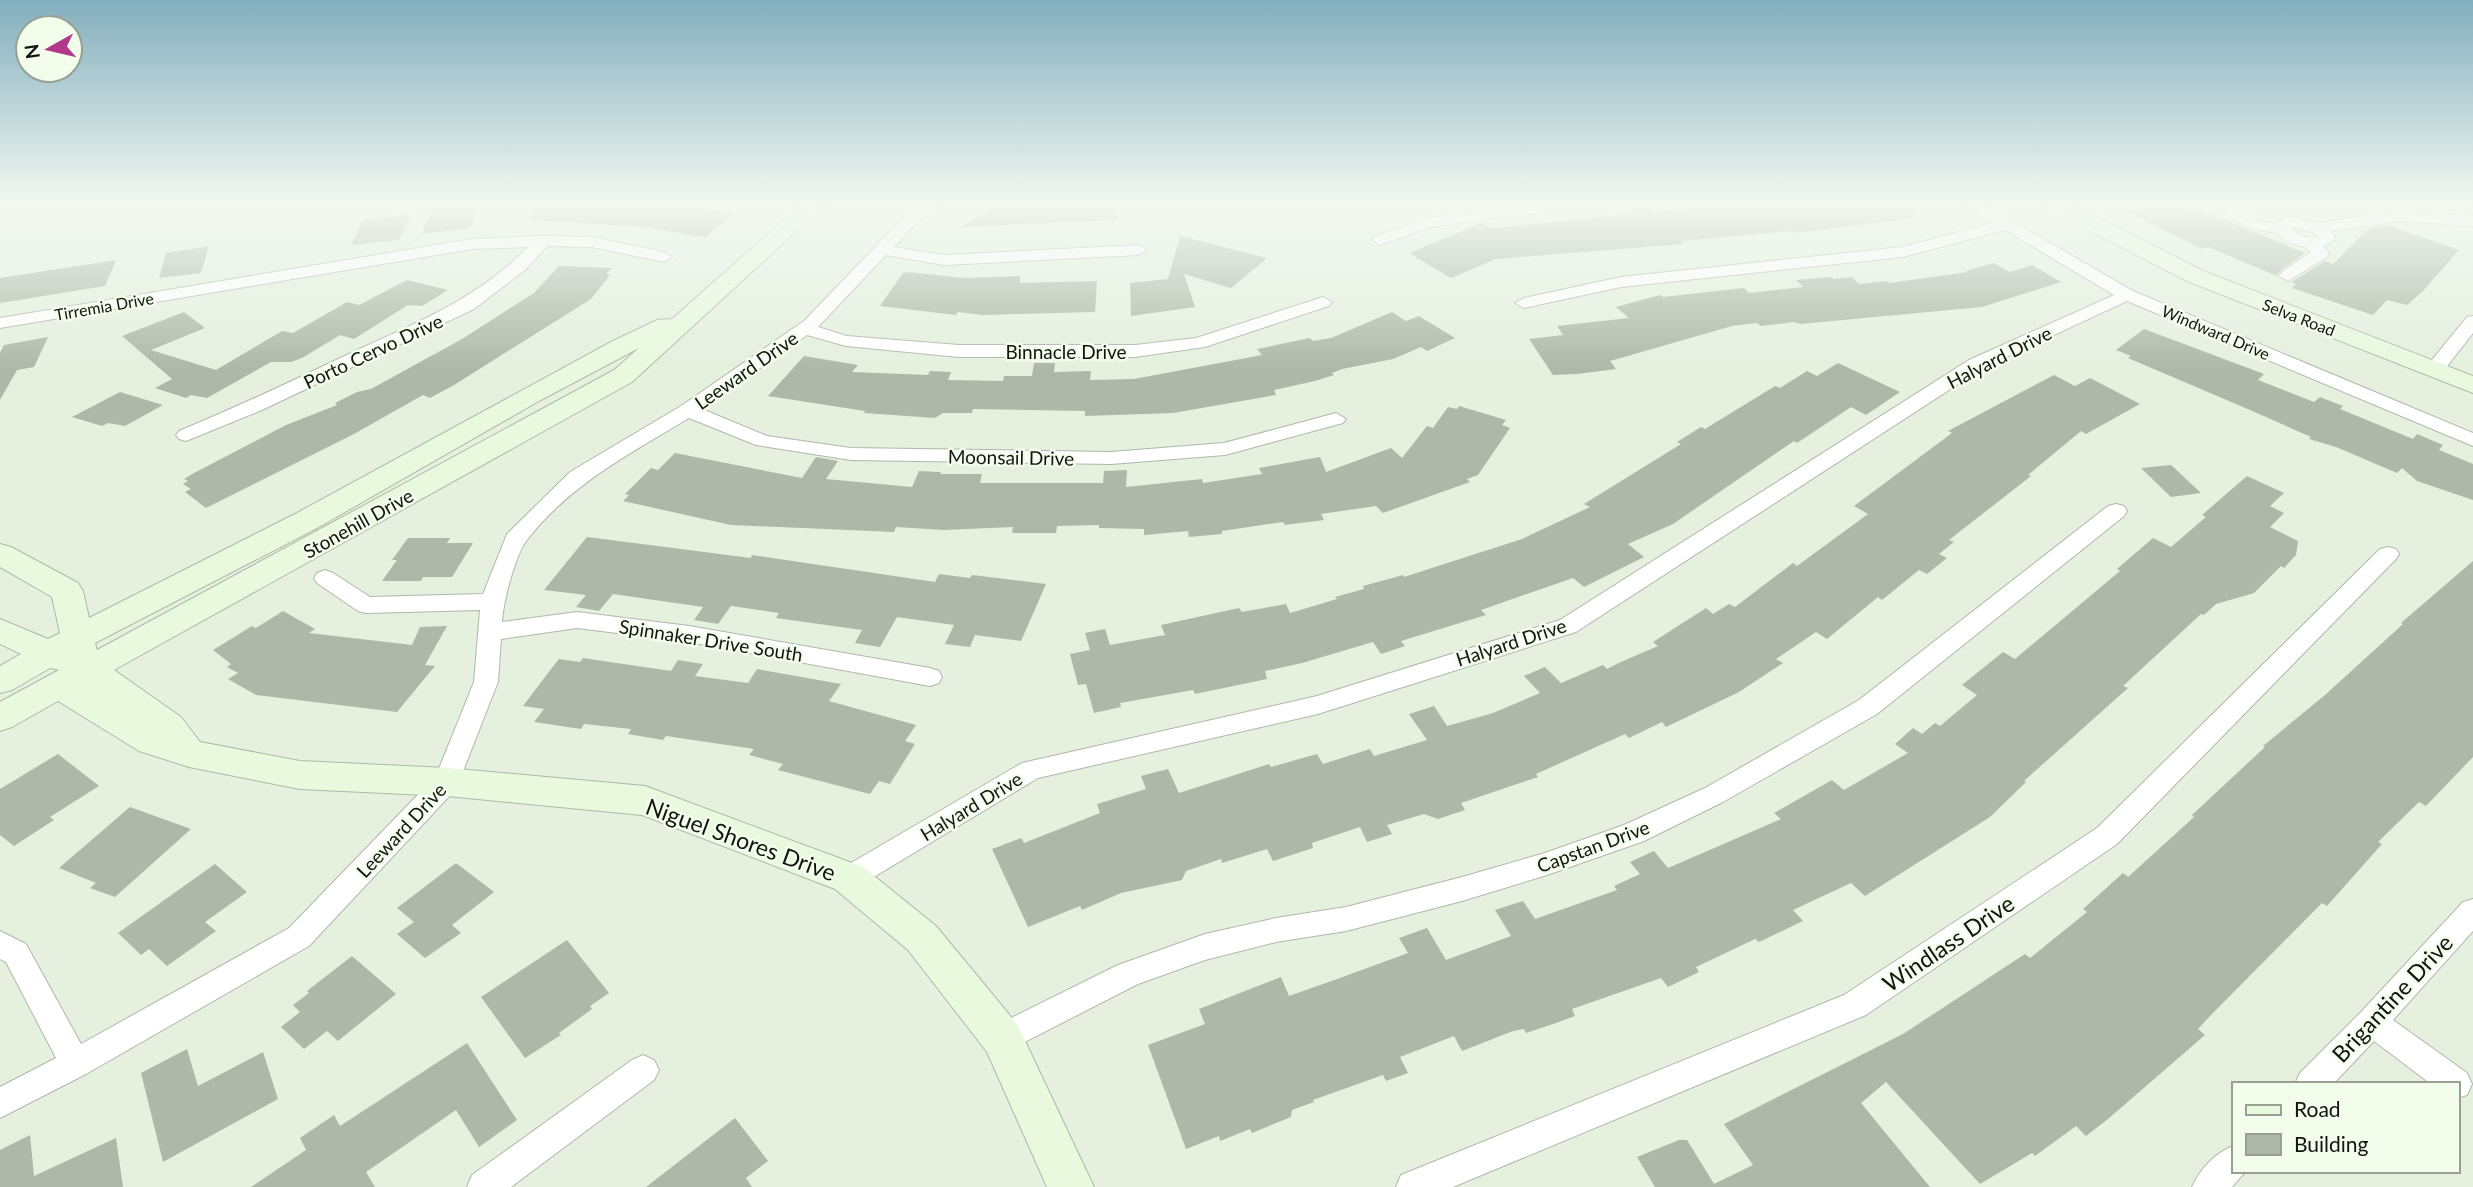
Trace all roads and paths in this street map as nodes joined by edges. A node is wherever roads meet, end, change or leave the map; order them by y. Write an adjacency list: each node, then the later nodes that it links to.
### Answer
1 (386, 258): 16 (street, Tirremia Drive)
2 (526, 258): 22 (street, Porto Cervo Drive)
3 (756, 258): 31 (street, Stonehill Drive)
4 (876, 258): 17 (street, Leeward Drive)
5 (934, 258): 6 (street)
6 (975, 258)
7 (1851, 258): 14 (street)
8 (2064, 258): 12 (street, Windward Drive)
9 (2161, 258): 18 (street, Selva Road)
10 (2313, 258): 11 (street)
11 (2288, 276)
12 (2127, 295): 23 (street, Windward Drive); 36 (street, Halyard Drive)
13 (1323, 302): 17 (street, Binnacle Drive)
14 (1524, 303)
15 (2473, 321): 18 (street)
16 (0, 323)
17 (804, 329): 20 (street, Leeward Drive)
18 (2434, 370): 19 (street, Selva Road)
19 (2473, 385)
20 (688, 410): 21 (street, Moonsail Drive); 28 (street, Leeward Drive)
21 (1336, 419)
22 (186, 435)
23 (2473, 440)
24 (2116, 511): 40 (street, Capstan Drive)
25 (0, 554): 31 (street)
26 (2388, 554): 47 (street, Windlass Drive)
27 (324, 578): 28 (street)
28 (492, 602): 30 (street, Leeward Drive)
29 (0, 630): 31 (street, Niguel Shores Drive)
30 (490, 632): 32 (street, Spinnaker Drive South); 35 (street, Leeward Drive)
31 (71, 663): 33 (street, Stonehill Drive); 34 (street, Stonehill Drive); 35 (street, Niguel Shores Drive)
32 (930, 677)
33 (0, 681)
34 (0, 718)
35 (447, 782): 36 (street, Niguel Shores Drive); 41 (street, Leeward Drive)
36 (849, 878): 40 (street, Niguel Shores Drive)
37 (2473, 911): 39 (street, Brigantine Drive)
38 (0, 944): 41 (street)
39 (2372, 1023): 43 (street, Brigantine Drive); 44 (street)
40 (1002, 1038): 49 (street, Niguel Shores Drive)
41 (75, 1064): 45 (street, Leeward Drive)
42 (643, 1070): 48 (street)
43 (2313, 1082)
44 (2454, 1082)
45 (0, 1103)
46 (2232, 1163): 50 (street)
47 (1420, 1186)
48 (484, 1187)
49 (1071, 1187)
50 (2208, 1187)

